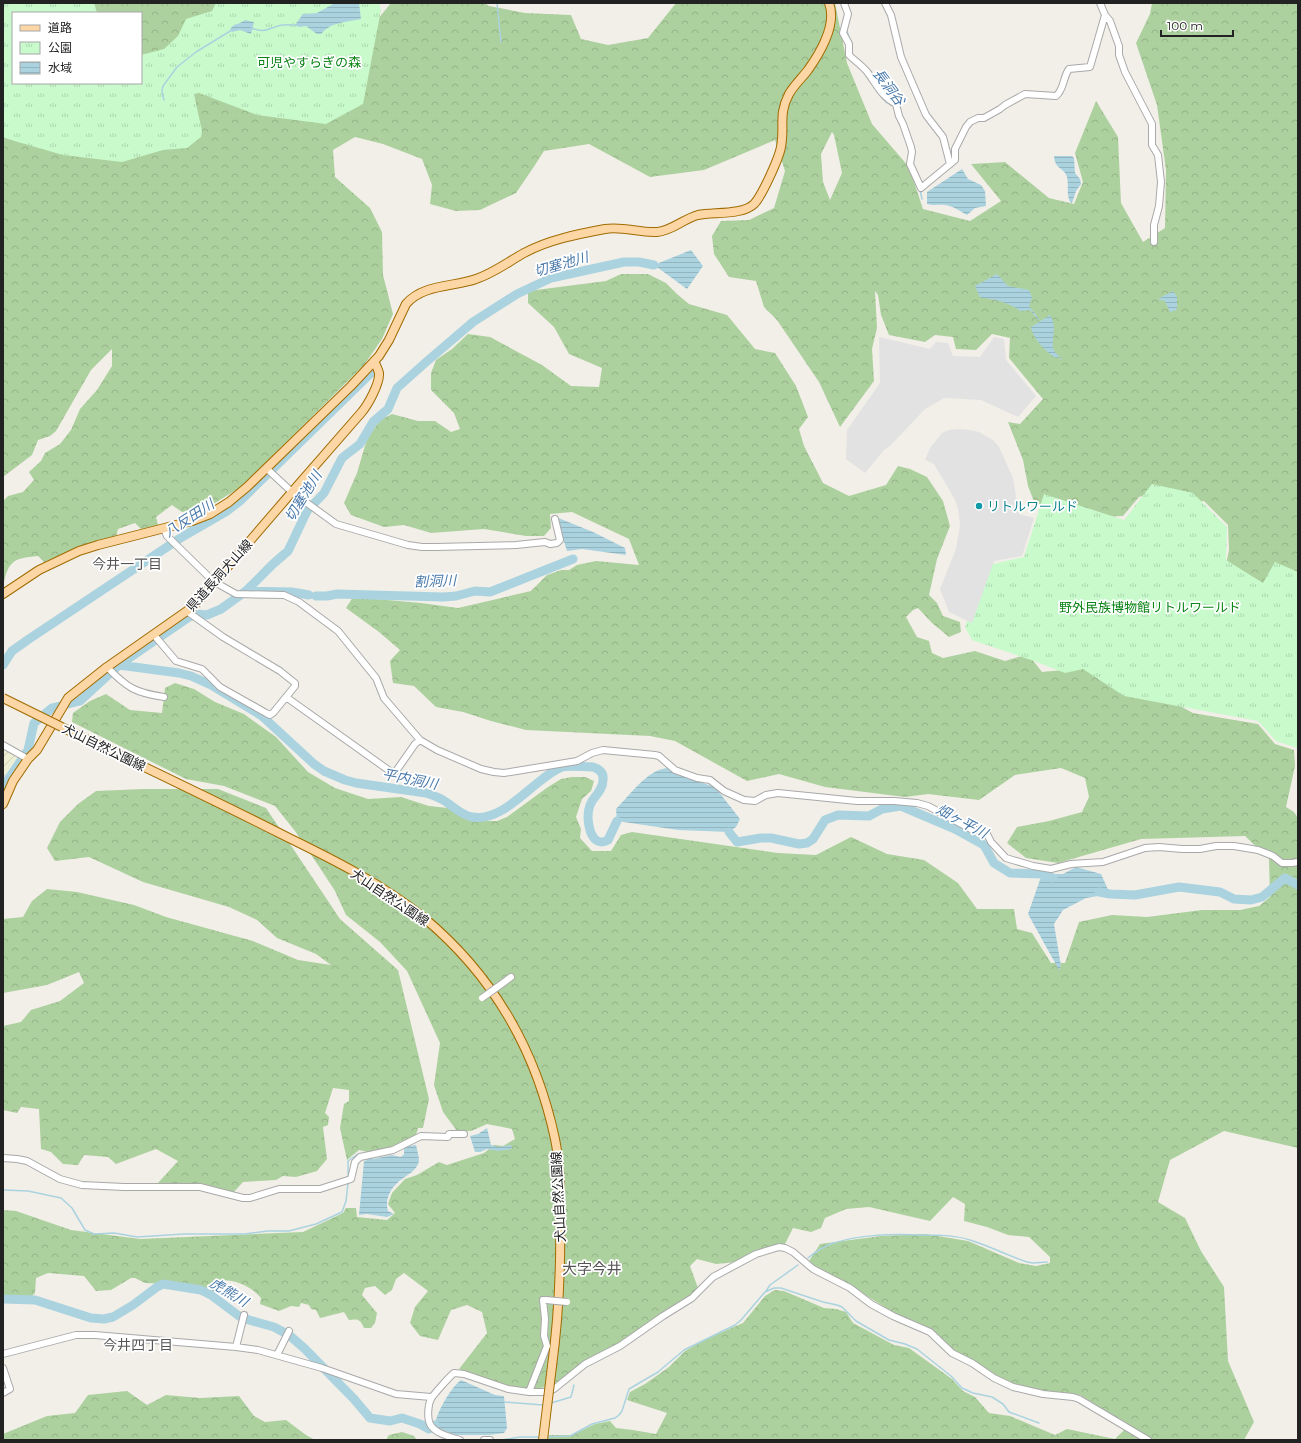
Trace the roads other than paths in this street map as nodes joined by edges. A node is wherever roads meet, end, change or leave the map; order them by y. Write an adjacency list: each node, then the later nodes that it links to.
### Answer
1 (830, 3): 8 (main road)
2 (844, 3): 6 (street)
3 (884, 3): 6 (street)
4 (1100, 3): 5 (street)
5 (1105, 15): 6 (street); 7 (street)
6 (950, 164)
7 (1154, 242)
8 (374, 361): 9 (main road); 10 (main road, 県道長洞犬山線)
9 (268, 470): 10 (street); 12 (main road)
10 (292, 492): 11 (street); 13 (main road, 県道長洞犬山線)
11 (555, 519)
12 (164, 529): 13 (street); 14 (main road)
13 (215, 582): 15 (main road, 県道長洞犬山線); 21 (street)
14 (3, 594)
15 (188, 612): 16 (main road, 県道長洞犬山線); 19 (street)
16 (156, 638): 17 (main road, 県道長洞犬山線); 19 (street)
17 (107, 667): 18 (street); 23 (main road, 県道長洞犬山線)
18 (164, 697)
19 (286, 697): 21 (street)
20 (3, 698): 43 (main road, 犬山自然公園線, bridge)
21 (420, 740): 25 (street)
22 (3, 745): 23 (street)
23 (25, 757): 24 (main road, 県道長洞犬山線)
24 (3, 804)
25 (1298, 862)
26 (511, 977): 27 (street, bridge)
27 (482, 998)
28 (464, 1134): 29 (street)
29 (3, 1158)
30 (567, 1302): 37 (street, bridge)
31 (244, 1314): 33 (street)
32 (289, 1331): 35 (street)
33 (236, 1347): 34 (street); 35 (street)
34 (3, 1354)
35 (277, 1355): 39 (street)
36 (3, 1368): 38 (street)
37 (529, 1392): 39 (street); 44 (street)
38 (3, 1393)
39 (431, 1397): 40 (street)
40 (460, 1440)
41 (484, 1440): 42 (street)
42 (490, 1440)
43 (543, 1440)
44 (1148, 1440)

